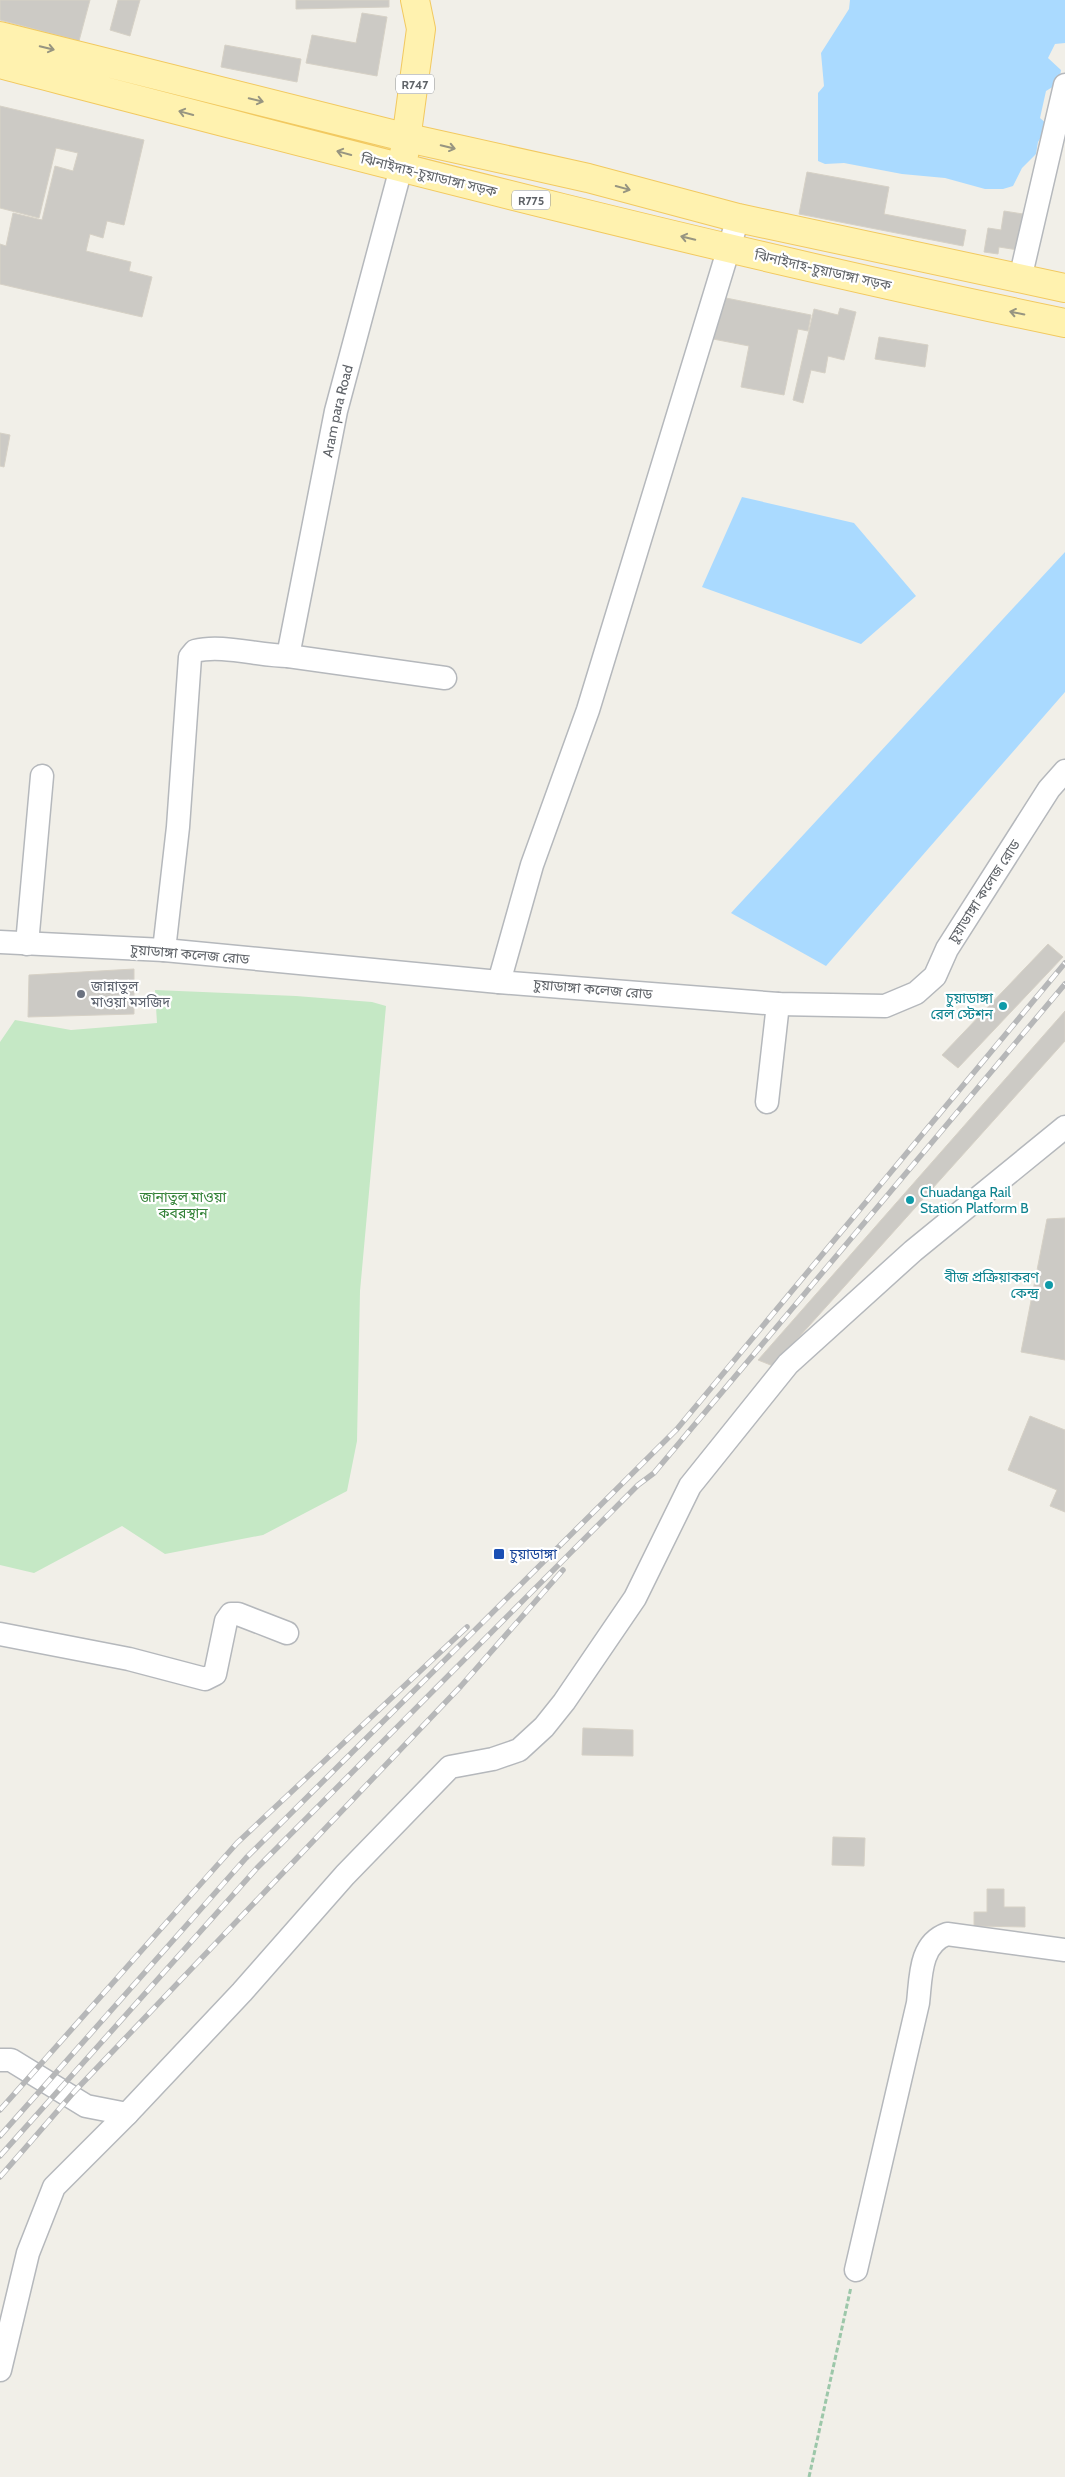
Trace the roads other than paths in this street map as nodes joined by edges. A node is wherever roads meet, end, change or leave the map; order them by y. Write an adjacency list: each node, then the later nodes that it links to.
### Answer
1 (415, 0): 5 (main road, R747)
2 (0, 36): 5 (main road, R775, one-way to 5)
3 (0, 64): 6 (main road, ঝিনাইদাহ-চুয়াডাঙ্গা সড়ক / R775, one-way to 3)
4 (1065, 85): 11 (street)
5 (408, 138): 6 (main road, R747); 7 (main road, R775, one-way to 7)
6 (401, 168): 8 (main road, ঝিনাইদাহ-চুয়াডাঙ্গা সড়ক / R775); 14 (street, Aram para Road)
7 (588, 178): 8 (main road); 9 (main road, R775, one-way to 9)
8 (579, 211): 10 (main road, ঝিনাইদাহ-চুয়াডাঙ্গা সড়ক / R775, one-way to 8)
9 (738, 218): 10 (street); 11 (main road, R775)
10 (728, 248): 13 (main road, ঝিনাইদাহ-চুয়াডাঙ্গা সড়ক / R775, one-way to 10); 21 (street)
11 (1020, 279): 12 (main road, R775)
12 (1065, 288)
13 (1065, 323)
14 (288, 656): 15 (street); 20 (street)
15 (446, 678)
16 (1065, 771): 22 (street, চুয়াডাঙ্গা কলেজ রোড)
17 (42, 776): 19 (street)
18 (0, 942): 19 (street, চুয়াডাঙ্গা কলেজ রোড)
19 (27, 944): 20 (street, চুয়াডাঙ্গা কলেজ রোড)
20 (164, 950): 21 (street, চুয়াডাঙ্গা কলেজ রোড)
21 (499, 982): 22 (street, চুয়াডাঙ্গা কলেজ রোড)
22 (778, 1004): 23 (street)
23 (767, 1102)
24 (1065, 1127): 29 (street)
25 (287, 1633): 26 (street)
26 (0, 1634)
27 (1065, 1950): 30 (street)
28 (0, 2060): 29 (street)
29 (127, 2114): 31 (street)
30 (856, 2270)
31 (0, 2370)

